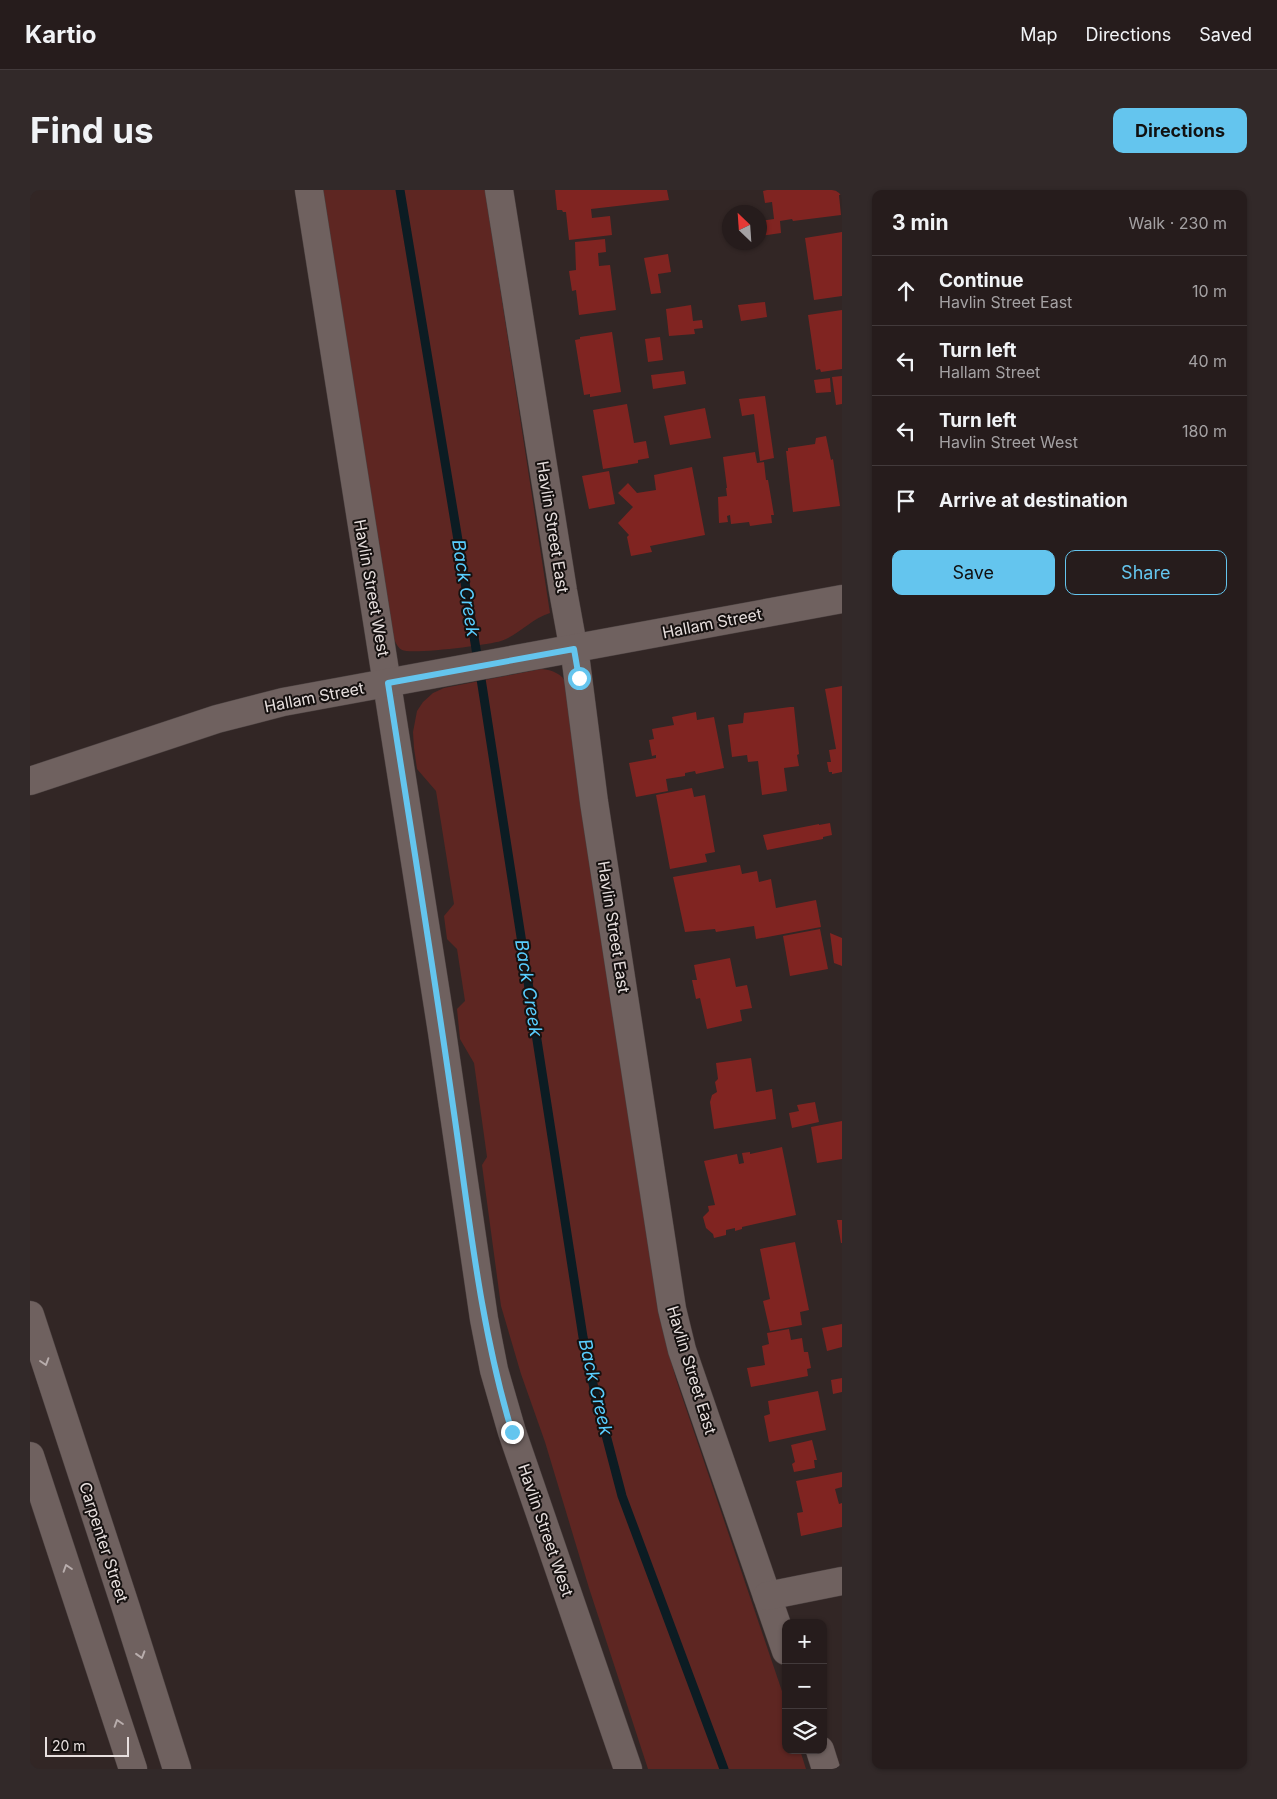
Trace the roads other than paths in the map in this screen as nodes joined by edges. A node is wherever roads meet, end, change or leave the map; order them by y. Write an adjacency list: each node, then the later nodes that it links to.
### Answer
1 (309, 190): 5 (street, Havlin Street West)
2 (499, 190): 4 (street, Havlin Street East)
3 (842, 599): 4 (street, Hallam Street)
4 (574, 649): 5 (street, Hallam Street); 10 (street, Havlin Street East)
5 (388, 683): 6 (street, Hallam Street); 15 (street, Havlin Street West)
6 (30, 781)
7 (30, 1315): 14 (street, Carpenter Street, one-way to 14)
8 (30, 1456): 13 (street, one-way to 8)
9 (842, 1581): 10 (street)
10 (767, 1596): 11 (street, Havlin Street East)
11 (782, 1639)
12 (821, 1754): 16 (street)
13 (133, 1769)
14 (177, 1769)
15 (628, 1769)
16 (826, 1769)

